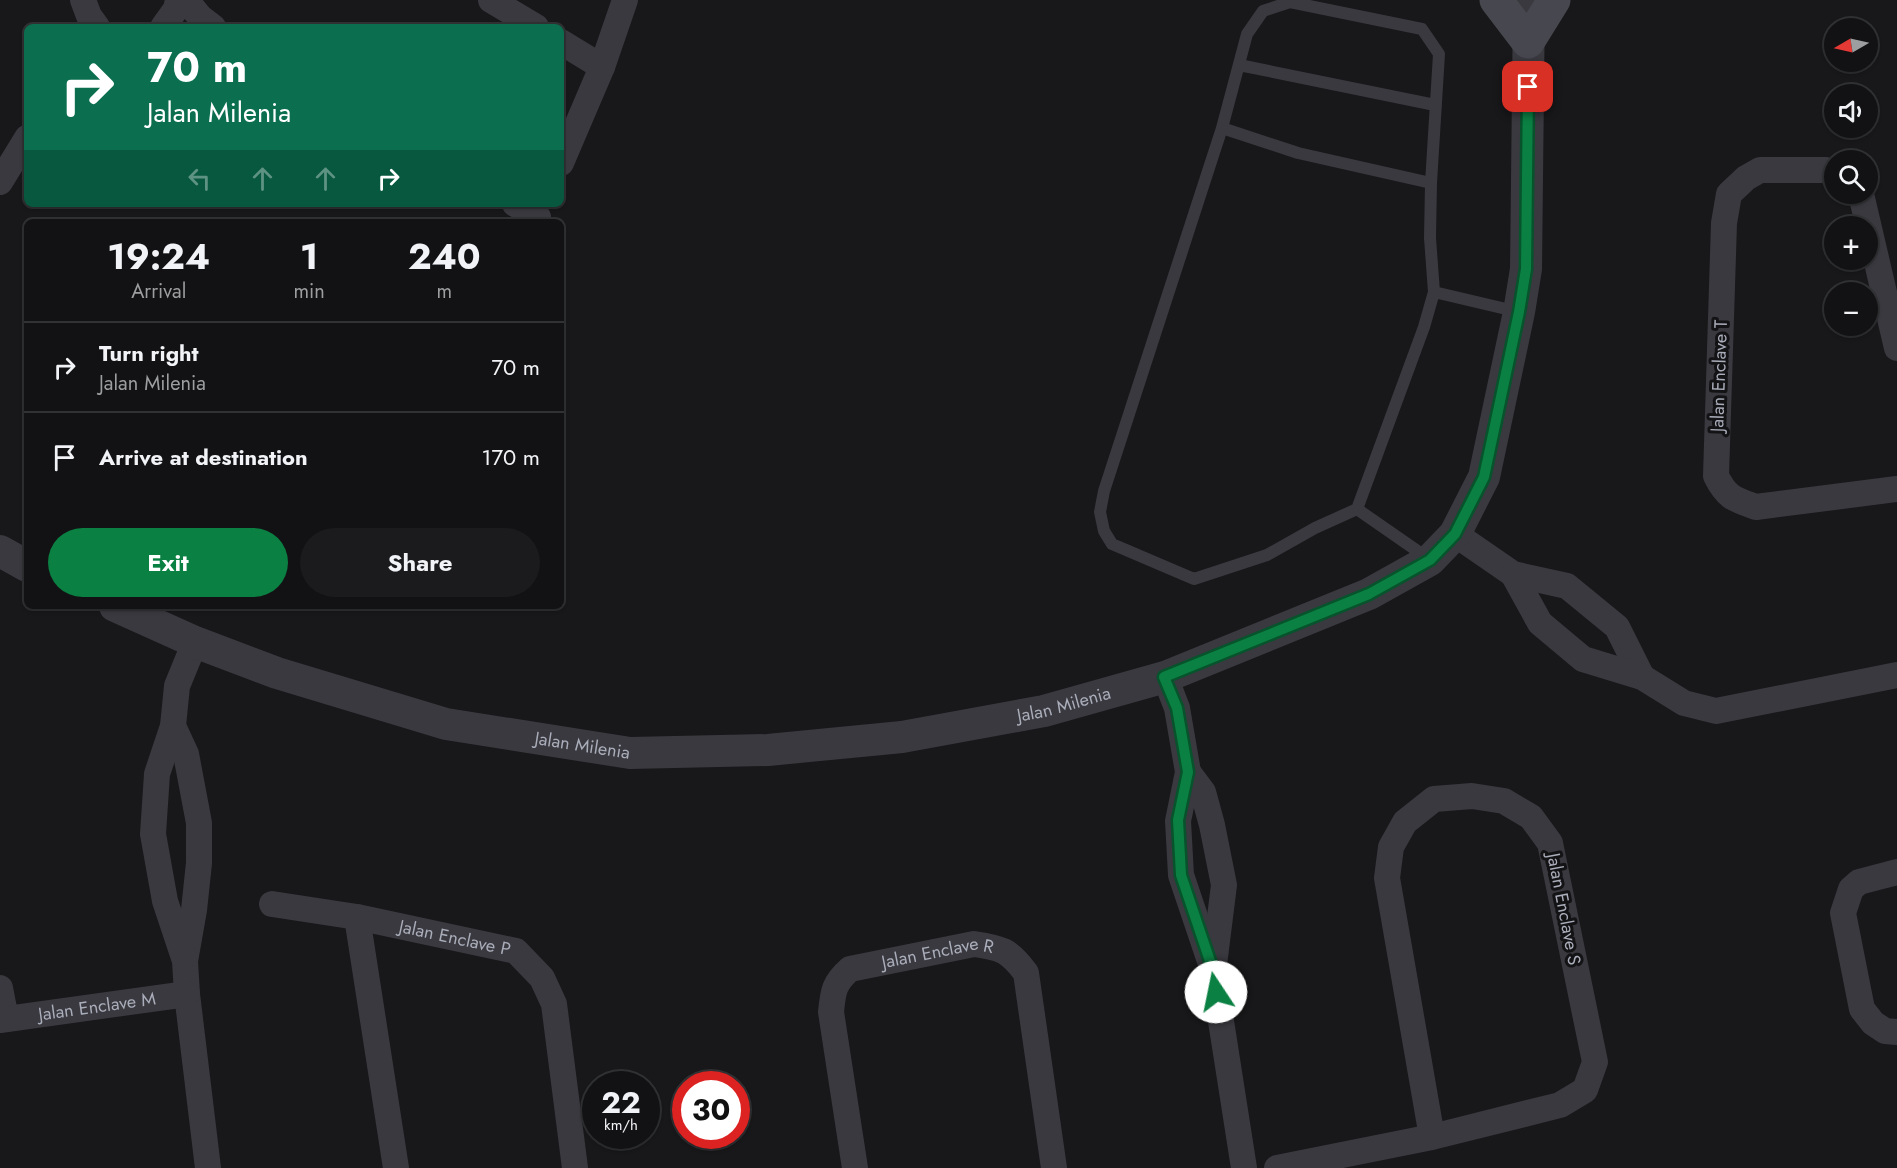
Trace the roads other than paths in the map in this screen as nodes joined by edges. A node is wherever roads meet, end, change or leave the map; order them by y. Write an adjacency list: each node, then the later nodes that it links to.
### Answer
1 (178, 0): 8 (street)
2 (186, 0): 9 (street)
3 (491, 0): 10 (street)
4 (625, 0): 14 (street)
5 (1496, 0): 11 (main road)
6 (1529, 0): 11 (street, Jalan Milenia)
7 (1554, 0): 11 (main road)
8 (165, 24)
9 (209, 24)
10 (531, 24)
11 (1528, 42): 26 (street, Jalan Milenia)
12 (564, 44): 14 (street)
13 (1239, 65): 15 (lane); 15 (lane); 16 (lane)
14 (602, 67): 18 (street)
15 (1435, 105): 21 (lane)
16 (1222, 128): 21 (lane); 29 (lane)
17 (24, 142): 20 (street)
18 (564, 156)
19 (1824, 170): 28 (street, Jalan Enclave T)
20 (1, 177)
21 (1431, 183): 25 (lane)
22 (1863, 204): 27 (street)
23 (522, 207): 24 (street)
24 (539, 214)
25 (1434, 292): 26 (lane); 29 (lane)
26 (1519, 312): 30 (street, Jalan Milenia)
27 (1897, 348)
28 (1897, 489)
29 (1357, 509): 32 (lane)
30 (1455, 534): 32 (street, Jalan Milenia); 34 (street)
31 (0, 551): 33 (street)
32 (1430, 560): 38 (street, Jalan Milenia)
33 (24, 564)
34 (1513, 574): 39 (street); 39 (street)
35 (122, 609): 36 (street, Jalan Milenia)
36 (195, 642): 38 (street, Jalan Milenia); 40 (street)
37 (1897, 675): 39 (street)
38 (1164, 677): 41 (street)
39 (1642, 677)
40 (173, 726): 45 (street); 45 (street)
41 (1188, 772): 46 (street); 46 (street)
42 (1897, 872): 50 (street)
43 (272, 904): 44 (street, Jalan Enclave P)
44 (357, 917): 53 (street); 54 (street, Jalan Enclave P)
45 (185, 961): 48 (street)
46 (1213, 970): 57 (street)
47 (0, 988): 49 (street, Jalan Enclave M)
48 (187, 994): 49 (street, Jalan Enclave M); 52 (street)
49 (3, 1020)
50 (1897, 1032)
51 (1432, 1137): 51 (street, Jalan Enclave S); 58 (street, Jalan Enclave S)
52 (208, 1168)
53 (396, 1168)
54 (575, 1168)
55 (855, 1168): 56 (street, Jalan Enclave R)
56 (1054, 1168)
57 (1244, 1168)
58 (1277, 1168)

